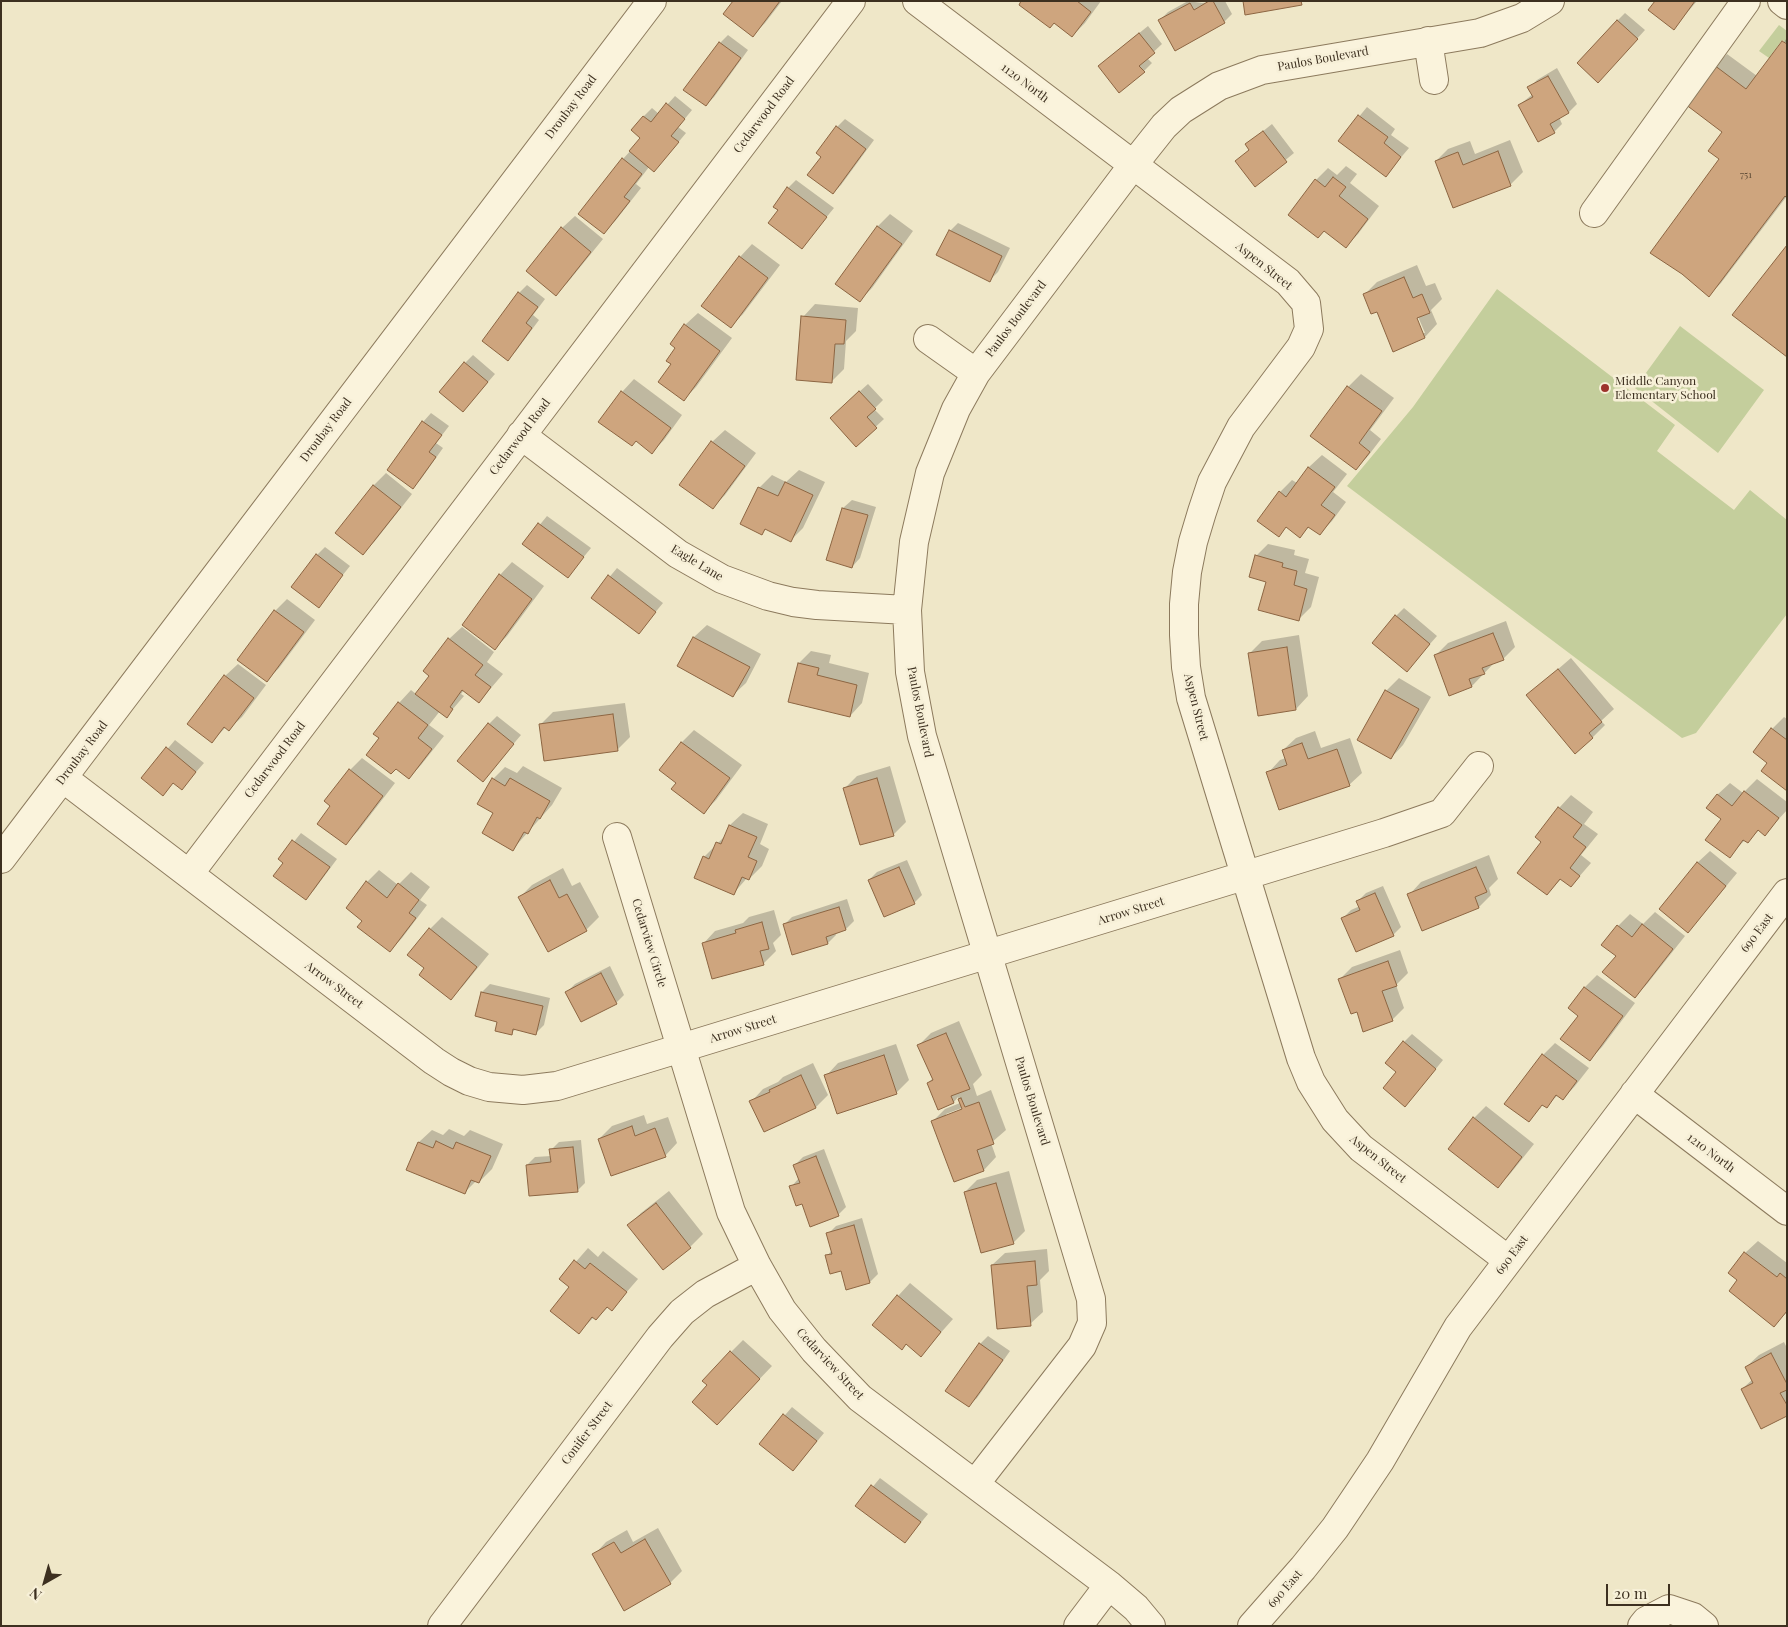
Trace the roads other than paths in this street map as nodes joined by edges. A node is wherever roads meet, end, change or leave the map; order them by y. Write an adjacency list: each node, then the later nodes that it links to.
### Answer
1 (652, 1): 17 (street, Droubay Road)
2 (851, 1): 14 (street, Cedarwood Road)
3 (917, 1): 10 (street, 1120 North)
4 (1550, 1): 8 (street, Paulos Boulevard)
5 (1746, 1): 11 (street)
6 (1782, 1): 7 (street)
7 (1787, 5)
8 (1428, 41): 9 (street); 10 (street, Paulos Boulevard)
9 (1434, 80)
10 (1133, 165): 13 (street, Paulos Boulevard); 21 (street, Aspen Street)
11 (1594, 213)
12 (928, 339): 13 (street)
13 (976, 373): 15 (street, Paulos Boulevard)
14 (521, 435): 15 (street, Eagle Lane); 20 (street, Cedarwood Road)
15 (907, 610): 23 (street, Paulos Boulevard)
16 (1479, 766): 21 (street, Arrow Street)
17 (63, 778): 19 (street, Droubay Road); 20 (street, Arrow Street)
18 (617, 838): 24 (street, Cedarview Circle)
19 (1, 859)
20 (189, 874): 24 (street, Arrow Street)
21 (1246, 876): 23 (street, Arrow Street); 27 (street, Aspen Street)
22 (1787, 894): 25 (street, 690 East)
23 (988, 954): 24 (street, Arrow Street); 29 (street, Paulos Boulevard)
24 (681, 1048): 28 (street, Cedarview Street)
25 (1634, 1094): 26 (street, 1210 North); 27 (street, 690 East)
26 (1787, 1211)
27 (1508, 1260): 34 (street, 690 East)
28 (757, 1266): 29 (street, Cedarview Street); 31 (street, Conifer Street)
29 (975, 1484): 30 (street, Cedarview Street)
30 (1109, 1585): 32 (street); 33 (street, Cedarview Street)
31 (442, 1626)
32 (1078, 1626)
33 (1151, 1626)
34 (1252, 1626)
35 (1642, 1626): 36 (street)
36 (1704, 1626)

